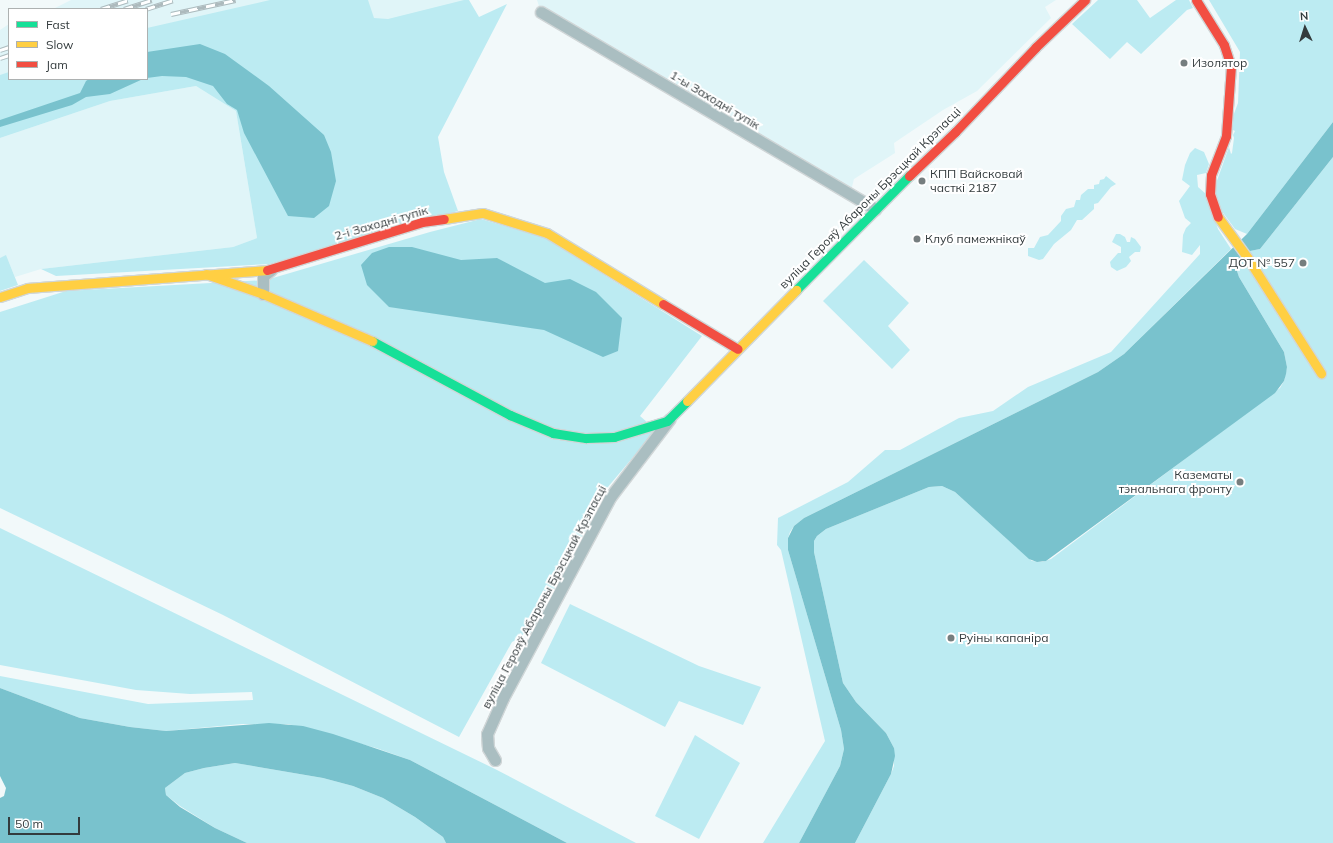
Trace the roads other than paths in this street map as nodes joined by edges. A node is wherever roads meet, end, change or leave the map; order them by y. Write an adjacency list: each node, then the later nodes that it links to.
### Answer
1 (1085, 0): 4 (main road, вуліца Герояў Абароны Брэсцкай Крэпасці)
2 (1196, 0): 10 (main road)
3 (541, 12): 4 (street, 1-ы Заходні тупік)
4 (875, 209): 9 (main road, вуліца Герояў Абароны Брэсцкай Крэпасці)
5 (271, 270): 6 (main road, 2-і Заходні тупік); 7 (street); 9 (main road, 2-і Заходні тупік)
6 (206, 274): 7 (main road, вуліца Герояў Абароны Брэсцкай Крэпасці); 8 (main road, 2-і Заходні тупік)
7 (263, 294): 11 (main road, вуліца Герояў Абароны Брэсцкай Крэпасці)
8 (0, 297)
9 (738, 349): 11 (main road, вуліца Герояў Абароны Брэсцкай Крэпасці)
10 (1322, 373)
11 (673, 414): 12 (street, вуліца Герояў Абароны Брэсцкай Крэпасці)
12 (495, 760)

